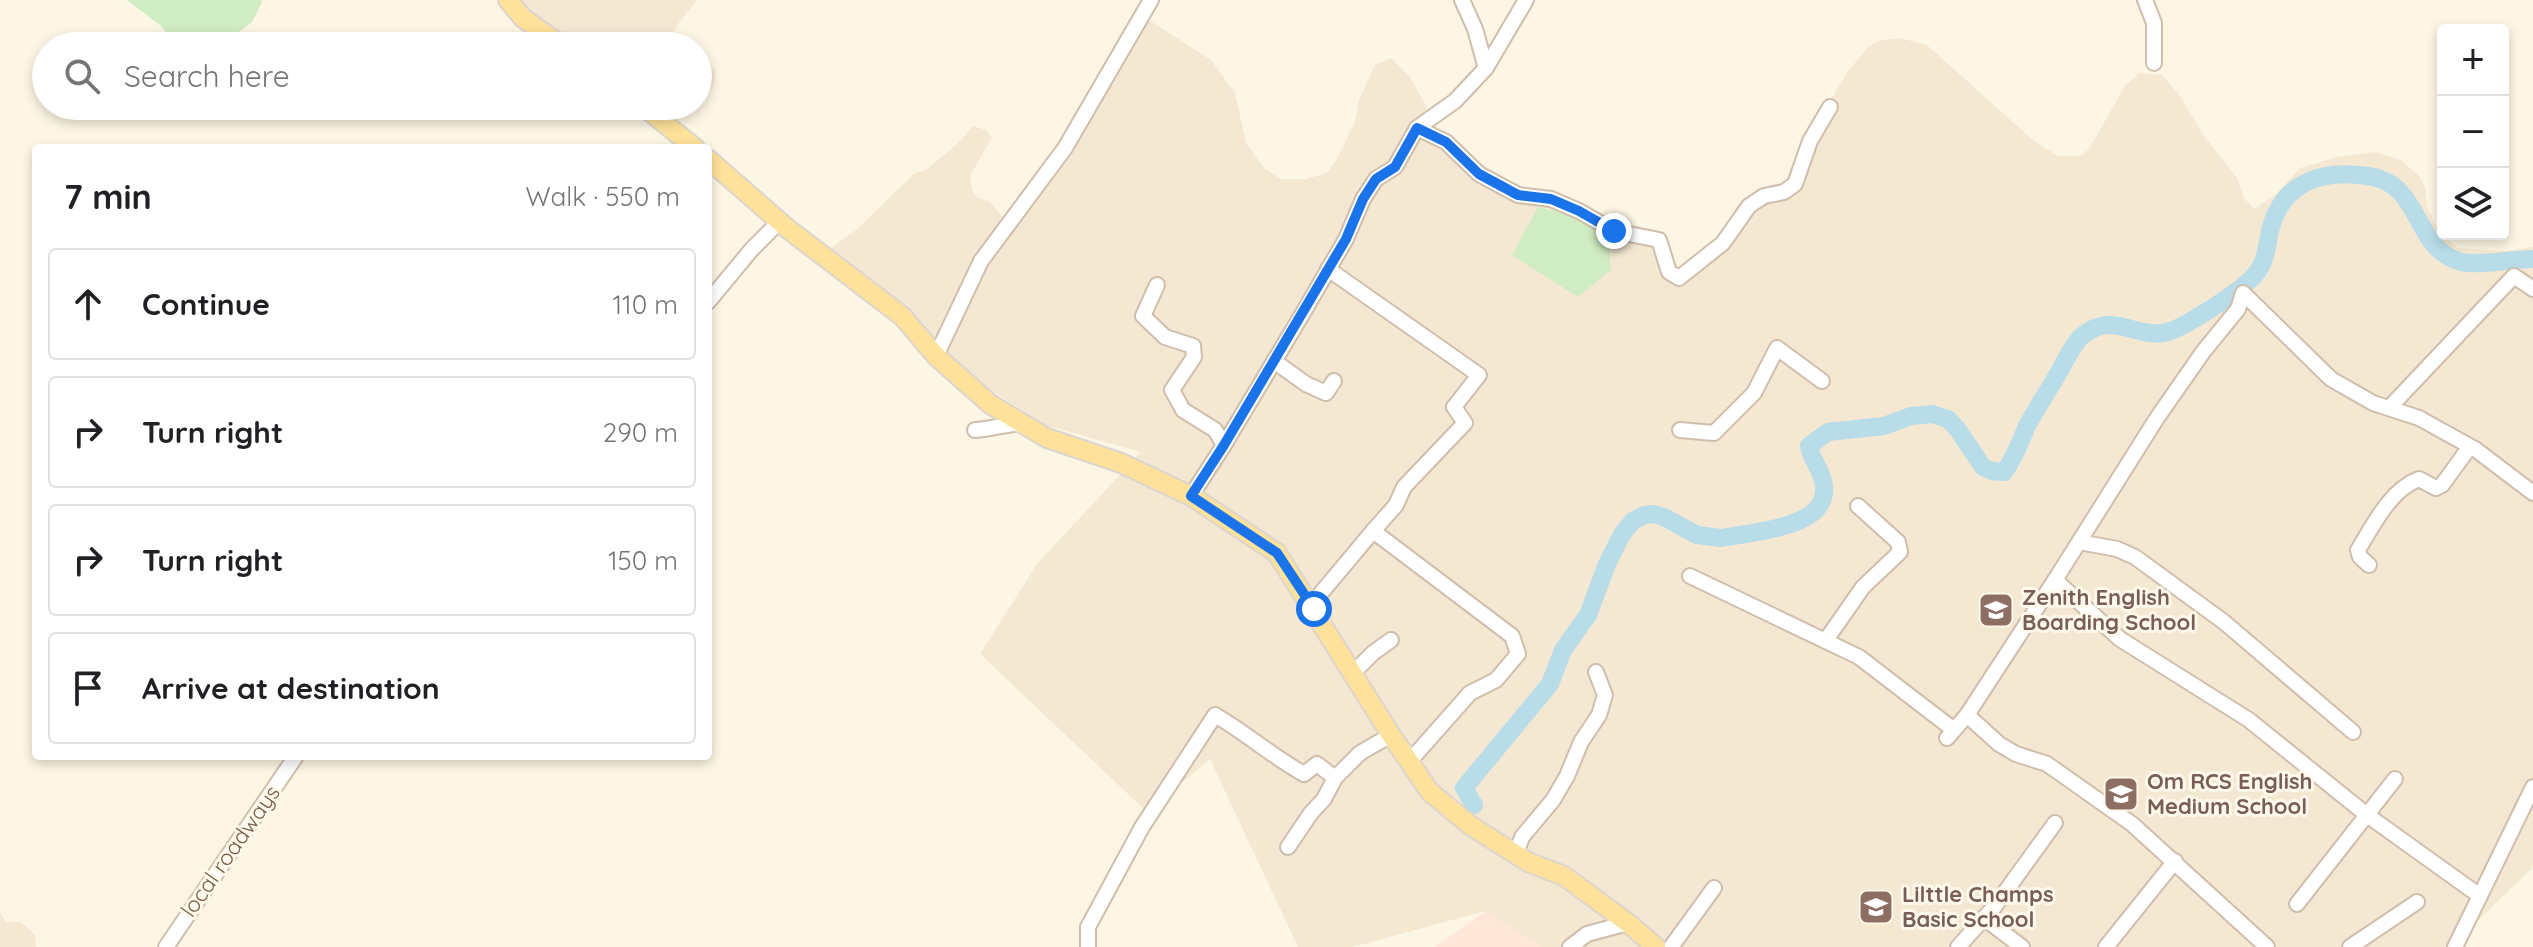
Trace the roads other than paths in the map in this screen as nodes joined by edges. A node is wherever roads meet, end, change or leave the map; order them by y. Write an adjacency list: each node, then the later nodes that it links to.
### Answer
1 (508, 0): 6 (main road)
2 (1151, 0): 19 (street)
3 (1462, 0): 8 (street)
4 (1526, 0): 8 (street)
5 (2145, 0): 7 (street)
6 (542, 32)
7 (2154, 63)
8 (1486, 68): 11 (street)
9 (1830, 107): 11 (street)
10 (660, 120): 12 (main road)
11 (1417, 128): 15 (street)
12 (690, 144)
13 (712, 162): 14 (main road)
14 (780, 221): 18 (street); 19 (main road)
15 (1328, 269): 20 (street); 32 (street)
16 (1157, 285): 27 (street)
17 (2533, 289): 23 (street)
18 (712, 297)
19 (936, 356): 24 (main road)
20 (1274, 361): 21 (street); 27 (street)
21 (1334, 381)
22 (1822, 381): 26 (street)
23 (2389, 408): 28 (street); 33 (street)
24 (1022, 423): 25 (street); 30 (main road)
25 (975, 430)
26 (1680, 430)
27 (1224, 445): 30 (street)
28 (2475, 449): 29 (street); 34 (street)
29 (2532, 488)
30 (1191, 496): 37 (main road)
31 (1858, 506): 39 (street)
32 (1373, 531): 37 (street); 46 (street)
33 (2079, 542): 36 (street); 43 (street)
34 (2369, 565)
35 (1690, 576): 39 (street)
36 (2055, 580): 42 (street); 50 (street)
37 (1311, 605): 41 (main road)
38 (1391, 640): 41 (street)
39 (1826, 640): 42 (street)
40 (1596, 672): 53 (street)
41 (1353, 673): 44 (main road)
42 (1967, 715): 54 (street)
43 (2353, 732)
44 (1391, 735): 46 (main road); 47 (street)
45 (293, 760): 61 (street, local roadways)
46 (1409, 762): 53 (main road)
47 (1335, 778): 52 (street); 62 (street)
48 (2395, 779): 50 (street)
49 (2533, 787): 56 (street)
50 (2367, 815): 56 (street); 58 (street)
51 (2055, 823): 59 (street)
52 (1288, 847)
53 (1516, 854): 60 (main road)
54 (2175, 861): 68 (street); 69 (street)
55 (1714, 888): 65 (street)
56 (2480, 896): 71 (street)
57 (2417, 902): 70 (street)
58 (2297, 904)
59 (1984, 918): 66 (street); 67 (street)
60 (1628, 923): 63 (street); 64 (main road)
61 (166, 947)
62 (1088, 947)
63 (1570, 947)
64 (1656, 947)
65 (1671, 947)
66 (1958, 947)
67 (2022, 947)
68 (2106, 947)
69 (2267, 947)
70 (2350, 947)
71 (2455, 947)

